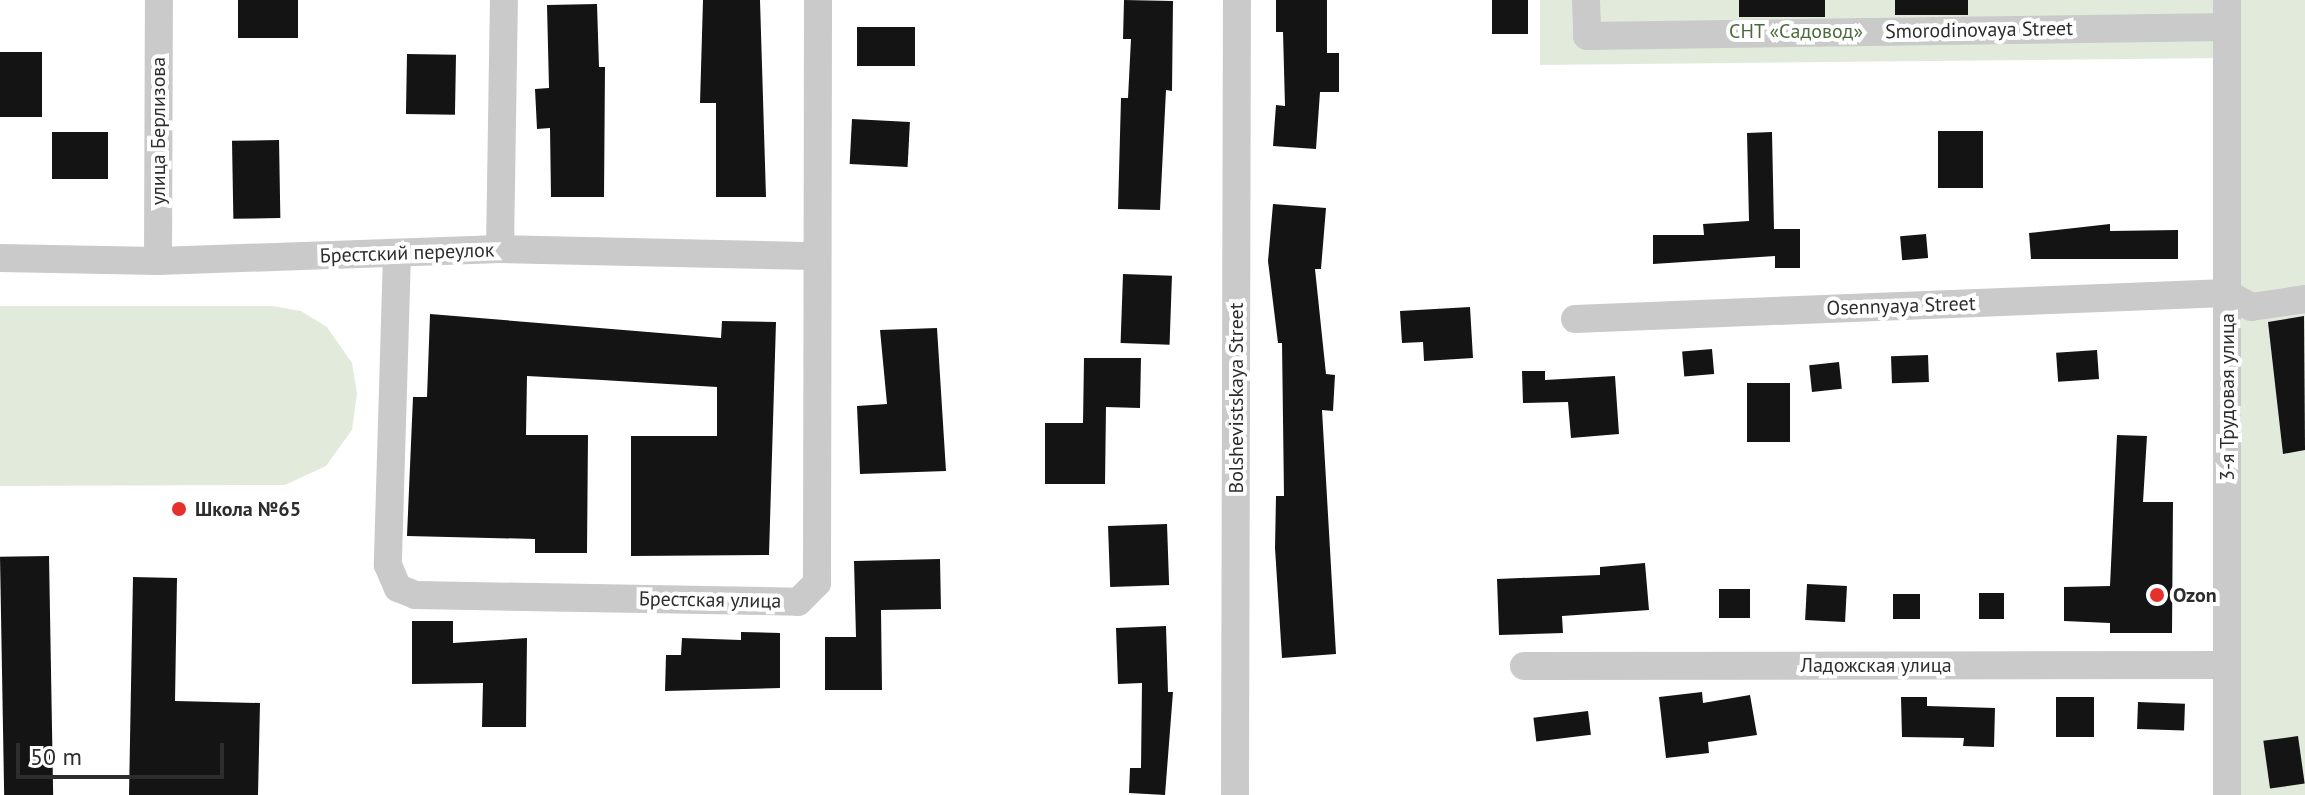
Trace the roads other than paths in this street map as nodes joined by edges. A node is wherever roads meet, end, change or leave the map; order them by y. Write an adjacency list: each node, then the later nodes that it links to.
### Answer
1 (159, 0): 11 (street, улица Берлизова)
2 (504, 0): 7 (street)
3 (818, 0): 9 (street, Брестская улица)
4 (1237, 0): 17 (street, Bolshevistskaya Street)
5 (1586, 0): 6 (street, Smorodinovaya Street)
6 (2227, 13): 12 (street, 3-я Трудовая улица)
7 (500, 249): 8 (street, Брестский переулок); 9 (street, Брестский переулок)
8 (397, 254): 9 (street, Брестская улица); 11 (street, Брестский переулок)
9 (814, 256)
10 (0, 258): 11 (street, Брестский переулок)
11 (158, 261)
12 (2226, 293): 13 (street); 14 (street, Osennyaya Street); 15 (street, 3-я Трудовая улица)
13 (2305, 299)
14 (1575, 319)
15 (2227, 665): 16 (street, Ладожская улица); 18 (street, 3-я Трудовая улица)
16 (1524, 666)
17 (1235, 795)
18 (2227, 795)

